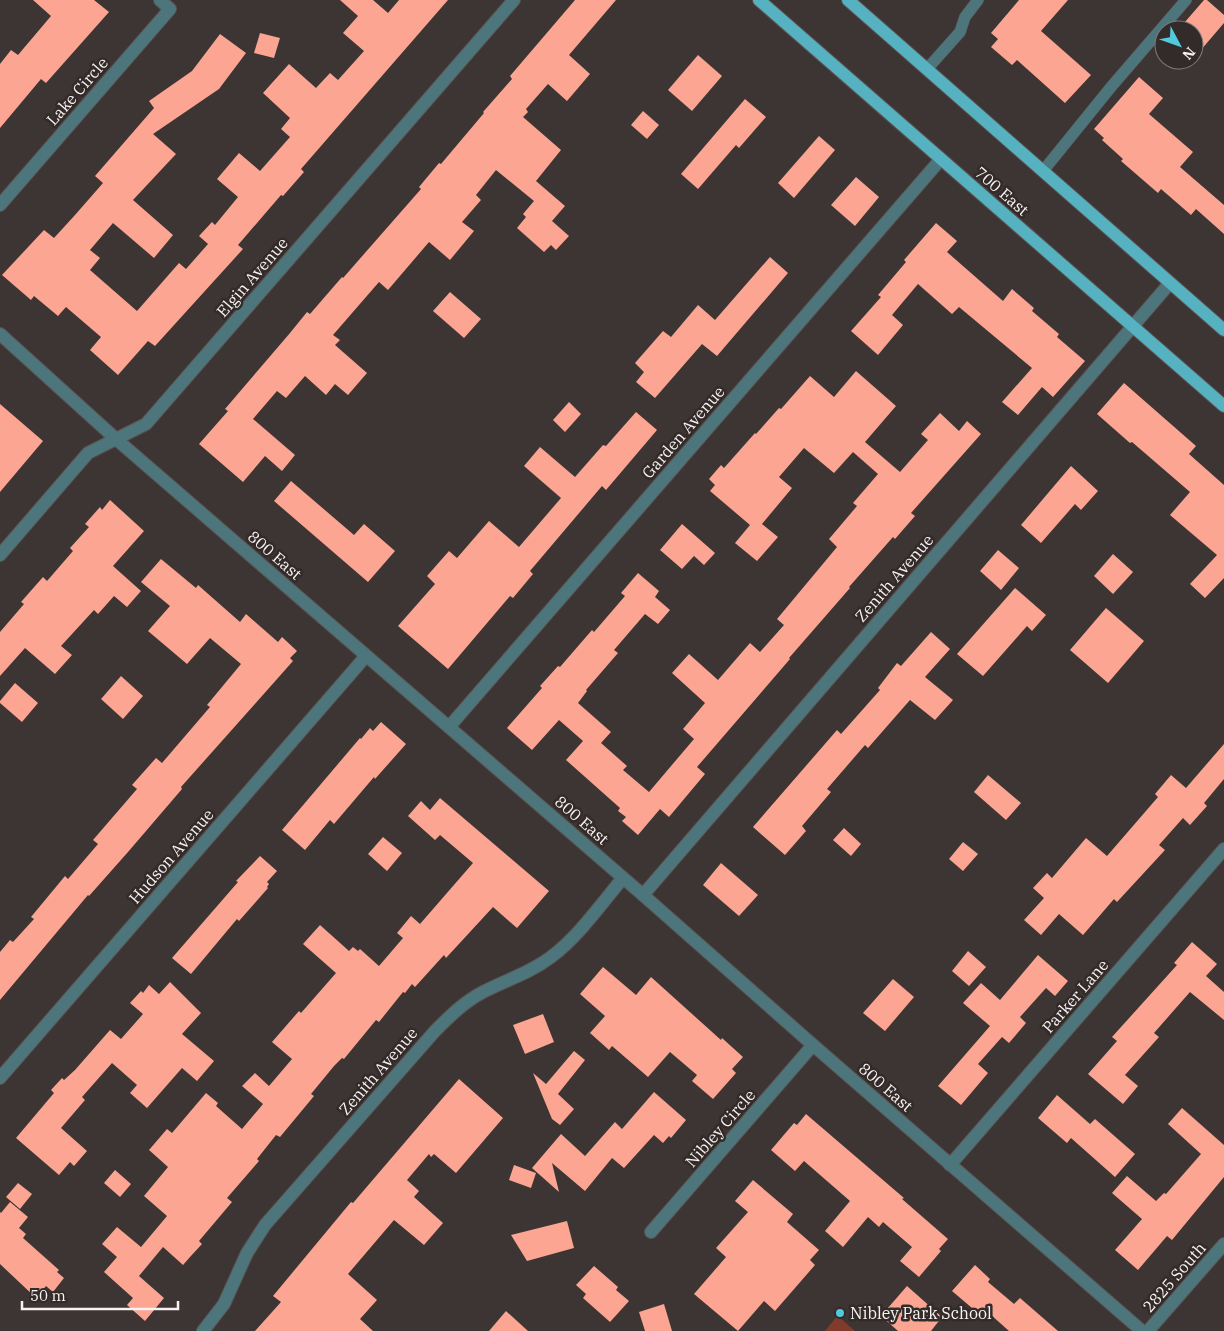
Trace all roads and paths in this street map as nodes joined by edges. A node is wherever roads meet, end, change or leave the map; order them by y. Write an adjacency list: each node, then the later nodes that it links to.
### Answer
1 (160, 0): 10 (street, Lake Circle)
2 (514, 0): 16 (street, Elgin Avenue)
3 (759, 0): 8 (main road, 700 East)
4 (848, 0): 7 (main road)
5 (978, 0): 7 (lane)
6 (1186, 0): 9 (lane)
7 (927, 69): 9 (main road)
8 (941, 159): 12 (main road, 700 East); 19 (street, Garden Avenue)
9 (1043, 171): 11 (main road)
10 (0, 205)
11 (1170, 283): 12 (street, Zenith Avenue); 13 (main road)
12 (1133, 327): 15 (main road, 700 East); 22 (street, Zenith Avenue)
13 (1224, 330)
14 (0, 334): 16 (street, 800 East)
15 (1224, 406)
16 (116, 439): 17 (street, Elgin Avenue); 18 (street, 800 East)
17 (0, 555)
18 (366, 656): 19 (street, 800 East); 24 (street, Hudson Avenue)
19 (449, 727): 21 (street, 800 East)
20 (1224, 850): 25 (street, Parker Lane)
21 (624, 878): 22 (street, 800 East); 28 (street, Zenith Avenue)
22 (643, 895): 23 (street, 800 East)
23 (813, 1046): 25 (street, 800 East); 26 (street, Nibley Circle)
24 (0, 1078)
25 (950, 1165): 29 (street, 800 East)
26 (651, 1232)
27 (1224, 1244): 30 (street, 2825 South)
28 (203, 1331)
29 (1142, 1331)
30 (1148, 1331)

